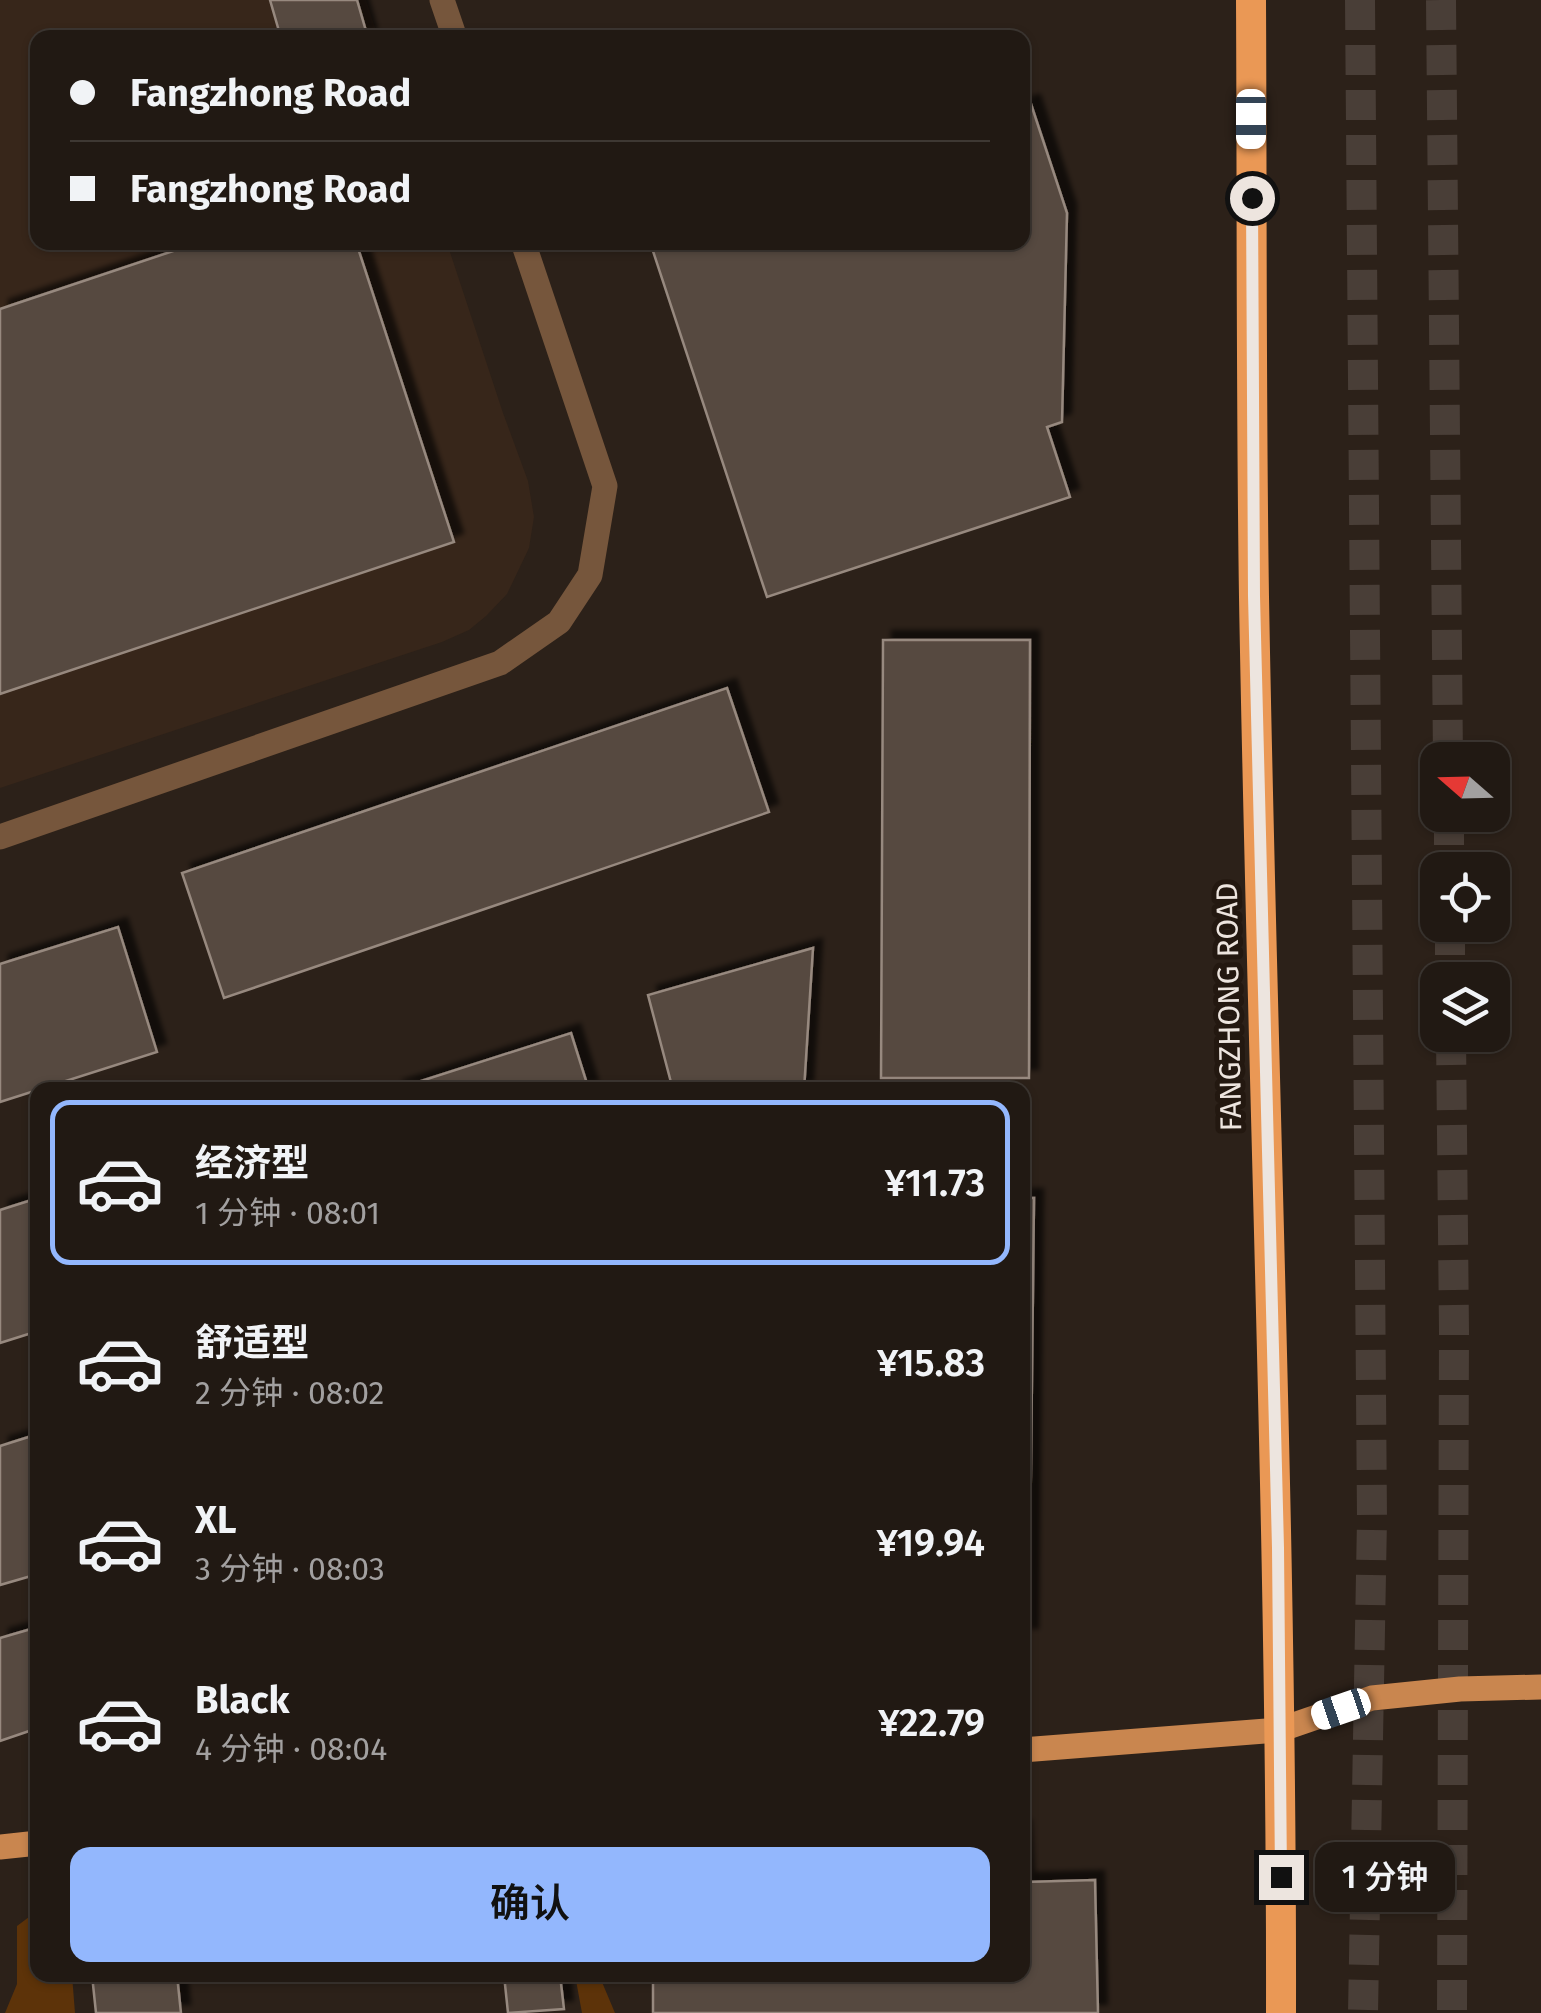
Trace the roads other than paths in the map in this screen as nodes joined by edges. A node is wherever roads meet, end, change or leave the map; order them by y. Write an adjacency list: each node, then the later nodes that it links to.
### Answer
1 (442, 0): 3 (street)
2 (1250, 0): 7 (highway, FANGZHONG ROAD)
3 (452, 30)
4 (526, 250): 5 (street)
5 (0, 837)
6 (1541, 1687): 7 (main road)
7 (1279, 1730): 8 (main road); 11 (highway, FANGZHONG ROAD)
8 (1030, 1749)
9 (30, 1845): 10 (main road)
10 (0, 1847)
11 (1281, 2013)

